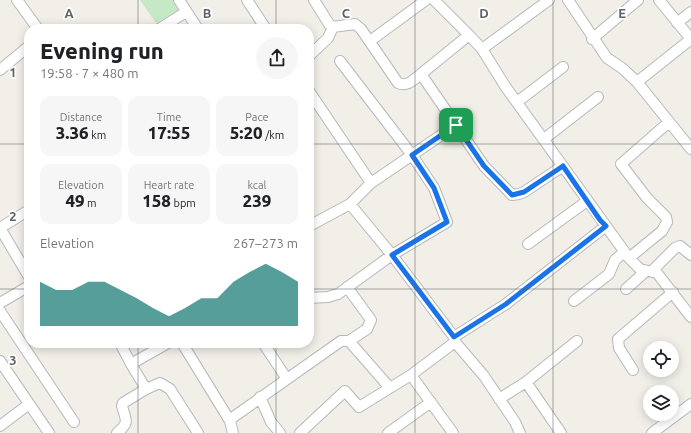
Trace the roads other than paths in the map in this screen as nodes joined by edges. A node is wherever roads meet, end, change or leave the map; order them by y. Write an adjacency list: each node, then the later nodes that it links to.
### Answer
1 (17, 0): 14 (street)
2 (179, 0): 11 (street)
3 (246, 0): 17 (street)
4 (314, 0): 18 (street)
5 (426, 0): 22 (street)
6 (434, 0): 19 (street)
7 (549, 0): 23 (street)
8 (568, 0): 20 (street)
9 (638, 0): 20 (street)
10 (659, 0): 13 (street)
11 (186, 12): 15 (street); 16 (street)
12 (691, 12): 13 (street)
13 (677, 23): 21 (street)
14 (34, 24)
15 (167, 24)
16 (194, 24)
17 (263, 24)
18 (333, 27): 22 (street); 25 (street)
19 (469, 36): 23 (street); 29 (street)
20 (592, 39): 30 (street)
21 (691, 39): 30 (street)
22 (370, 41): 29 (street)
23 (482, 49): 33 (street)
24 (24, 50): 28 (street)
25 (314, 51)
26 (340, 62): 38 (street)
27 (563, 67): 33 (street)
28 (0, 70)
29 (421, 74): 35 (street)
30 (637, 82): 34 (street)
31 (598, 97): 36 (street)
32 (314, 98): 40 (street)
33 (517, 102): 36 (street)
34 (669, 122): 37 (street); 49 (street)
35 (456, 125): 38 (street); 39 (street)
36 (544, 139): 39 (street)
37 (691, 149)
38 (412, 155): 40 (street); 48 (street)
39 (563, 166): 41 (street)
40 (371, 183): 42 (street)
41 (587, 201): 45 (street); 47 (street)
42 (350, 204): 44 (street); 48 (street)
43 (24, 213): 46 (street)
44 (314, 223)
45 (606, 226): 49 (street); 62 (street)
46 (0, 228): 51 (street)
47 (528, 244)
48 (392, 255): 53 (street); 62 (street)
49 (626, 255): 52 (street); 58 (street)
50 (691, 255): 52 (street)
51 (24, 269)
52 (649, 271): 55 (street); 56 (street)
53 (346, 287): 57 (street); 63 (street)
54 (24, 289): 59 (street)
55 (626, 289)
56 (673, 292): 61 (street); 73 (street)
57 (314, 298)
58 (574, 300)
59 (0, 303)
60 (0, 311): 65 (street)
61 (691, 317)
62 (454, 339): 74 (street); 80 (street)
63 (349, 341): 75 (street); 77 (street)
64 (577, 341): 76 (street)
65 (24, 347)
66 (25, 348): 85 (street)
67 (123, 348): 72 (street)
68 (159, 348): 72 (street)
69 (185, 348): 84 (street)
70 (266, 348): 75 (street)
71 (0, 361): 82 (street)
72 (131, 364): 78 (street)
73 (633, 370)
74 (411, 375): 77 (street); 81 (street)
75 (287, 379): 79 (street)
76 (526, 382): 80 (street); 96 (street)
77 (390, 388): 92 (street)
78 (146, 389): 88 (street); 89 (street)
79 (260, 397): 84 (street); 91 (street)
80 (499, 399): 95 (street)
81 (431, 402): 93 (street); 94 (street)
82 (29, 404): 86 (street); 87 (street)
83 (691, 404): 97 (street)
84 (230, 421): 90 (street)
85 (74, 422)
86 (0, 426)
87 (49, 433)
88 (116, 433)
89 (198, 433)
90 (233, 433)
91 (280, 433)
92 (300, 433)
93 (388, 433)
94 (454, 433)
95 (520, 433)
96 (561, 433)
97 (652, 433)

